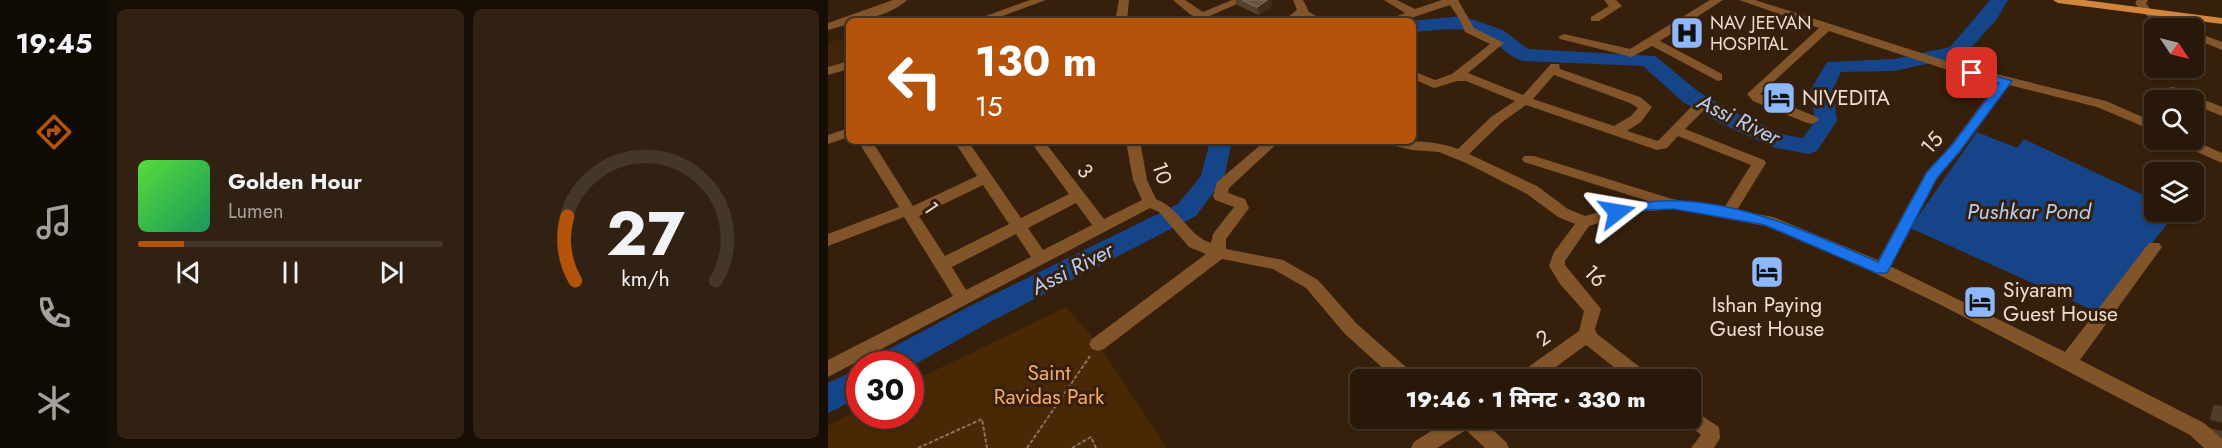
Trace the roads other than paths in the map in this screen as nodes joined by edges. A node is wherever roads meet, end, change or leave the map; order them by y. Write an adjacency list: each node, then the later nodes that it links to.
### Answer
1 (902, 0): 15 (street)
2 (1041, 0): 20 (street)
3 (1124, 0): 21 (street)
4 (1178, 0): 22 (street)
5 (1240, 0): 22 (street)
6 (1389, 0): 16 (street)
7 (1452, 0): 16 (street); 38 (street)
8 (1609, 0): 26 (street)
9 (1718, 0): 33 (street)
10 (1744, 0): 30 (street)
11 (2058, 0): 13 (main road)
12 (2117, 0): 13 (main road)
13 (2143, 5): 17 (main road); 25 (street); 28 (main road)
14 (1300, 6): 23 (street)
15 (886, 8): 18 (street); 19 (street)
16 (1412, 12): 24 (street)
17 (2222, 14)
18 (855, 18)
19 (891, 18)
20 (987, 18)
21 (1121, 18)
22 (1200, 18)
23 (1315, 18)
24 (1398, 18)
25 (2164, 18)
26 (1595, 19)
27 (846, 21): 29 (street)
28 (2222, 21)
29 (828, 27)
30 (1826, 28): 40 (street); 45 (street)
31 (1564, 37): 33 (street)
32 (2204, 39): 34 (street)
33 (1652, 41): 39 (street)
34 (2222, 46)
35 (846, 66): 36 (street)
36 (828, 71)
37 (1416, 76): 38 (street)
38 (1456, 77): 41 (street)
39 (1718, 77)
40 (2006, 81): 46 (street); 75 (street, 15)
41 (1525, 100): 48 (street); 48 (street); 58 (street)
42 (1702, 104): 47 (street)
43 (2204, 104): 44 (street)
44 (2222, 112)
45 (1812, 120)
46 (2144, 123)
47 (1676, 130): 48 (street); 66 (street)
48 (1615, 132)
49 (846, 133): 50 (street)
50 (828, 140)
51 (866, 144): 65 (street, 1)
52 (963, 144): 61 (street)
53 (1039, 144): 62 (street, 3)
54 (1134, 144): 64 (street, 10)
55 (1270, 144): 72 (street)
56 (1404, 144): 58 (street)
57 (2204, 150): 59 (street)
58 (1459, 156): 67 (street)
59 (2222, 158)
60 (1529, 159): 63 (street)
61 (986, 178): 65 (street); 68 (street)
62 (1078, 196): 68 (street); 69 (street, 3)
63 (1674, 204): 66 (street); 67 (street)
64 (1157, 205): 69 (street); 72 (street, 10)
65 (909, 212): 70 (street); 74 (street, 1)
66 (1727, 215): 75 (street)
67 (1584, 222): 77 (street, 16)
68 (1018, 225): 73 (street); 74 (street)
69 (1101, 226): 73 (street)
70 (828, 240)
71 (2154, 248): 79 (street)
72 (1219, 253): 78 (street); 81 (street)
73 (1039, 257): 76 (street)
74 (943, 264): 76 (street, 1)
75 (1881, 269): 79 (street)
76 (963, 298): 80 (street)
77 (1588, 334): 82 (street, 2); 83 (street)
78 (1098, 344)
79 (2068, 362): 90 (street)
80 (828, 369)
81 (1396, 369)
82 (1539, 369)
83 (1631, 369)
84 (1701, 423): 89 (street)
85 (1451, 429): 87 (street)
86 (1478, 429): 88 (street)
87 (1420, 448)
88 (1499, 448)
89 (1701, 448)
90 (2218, 448)

